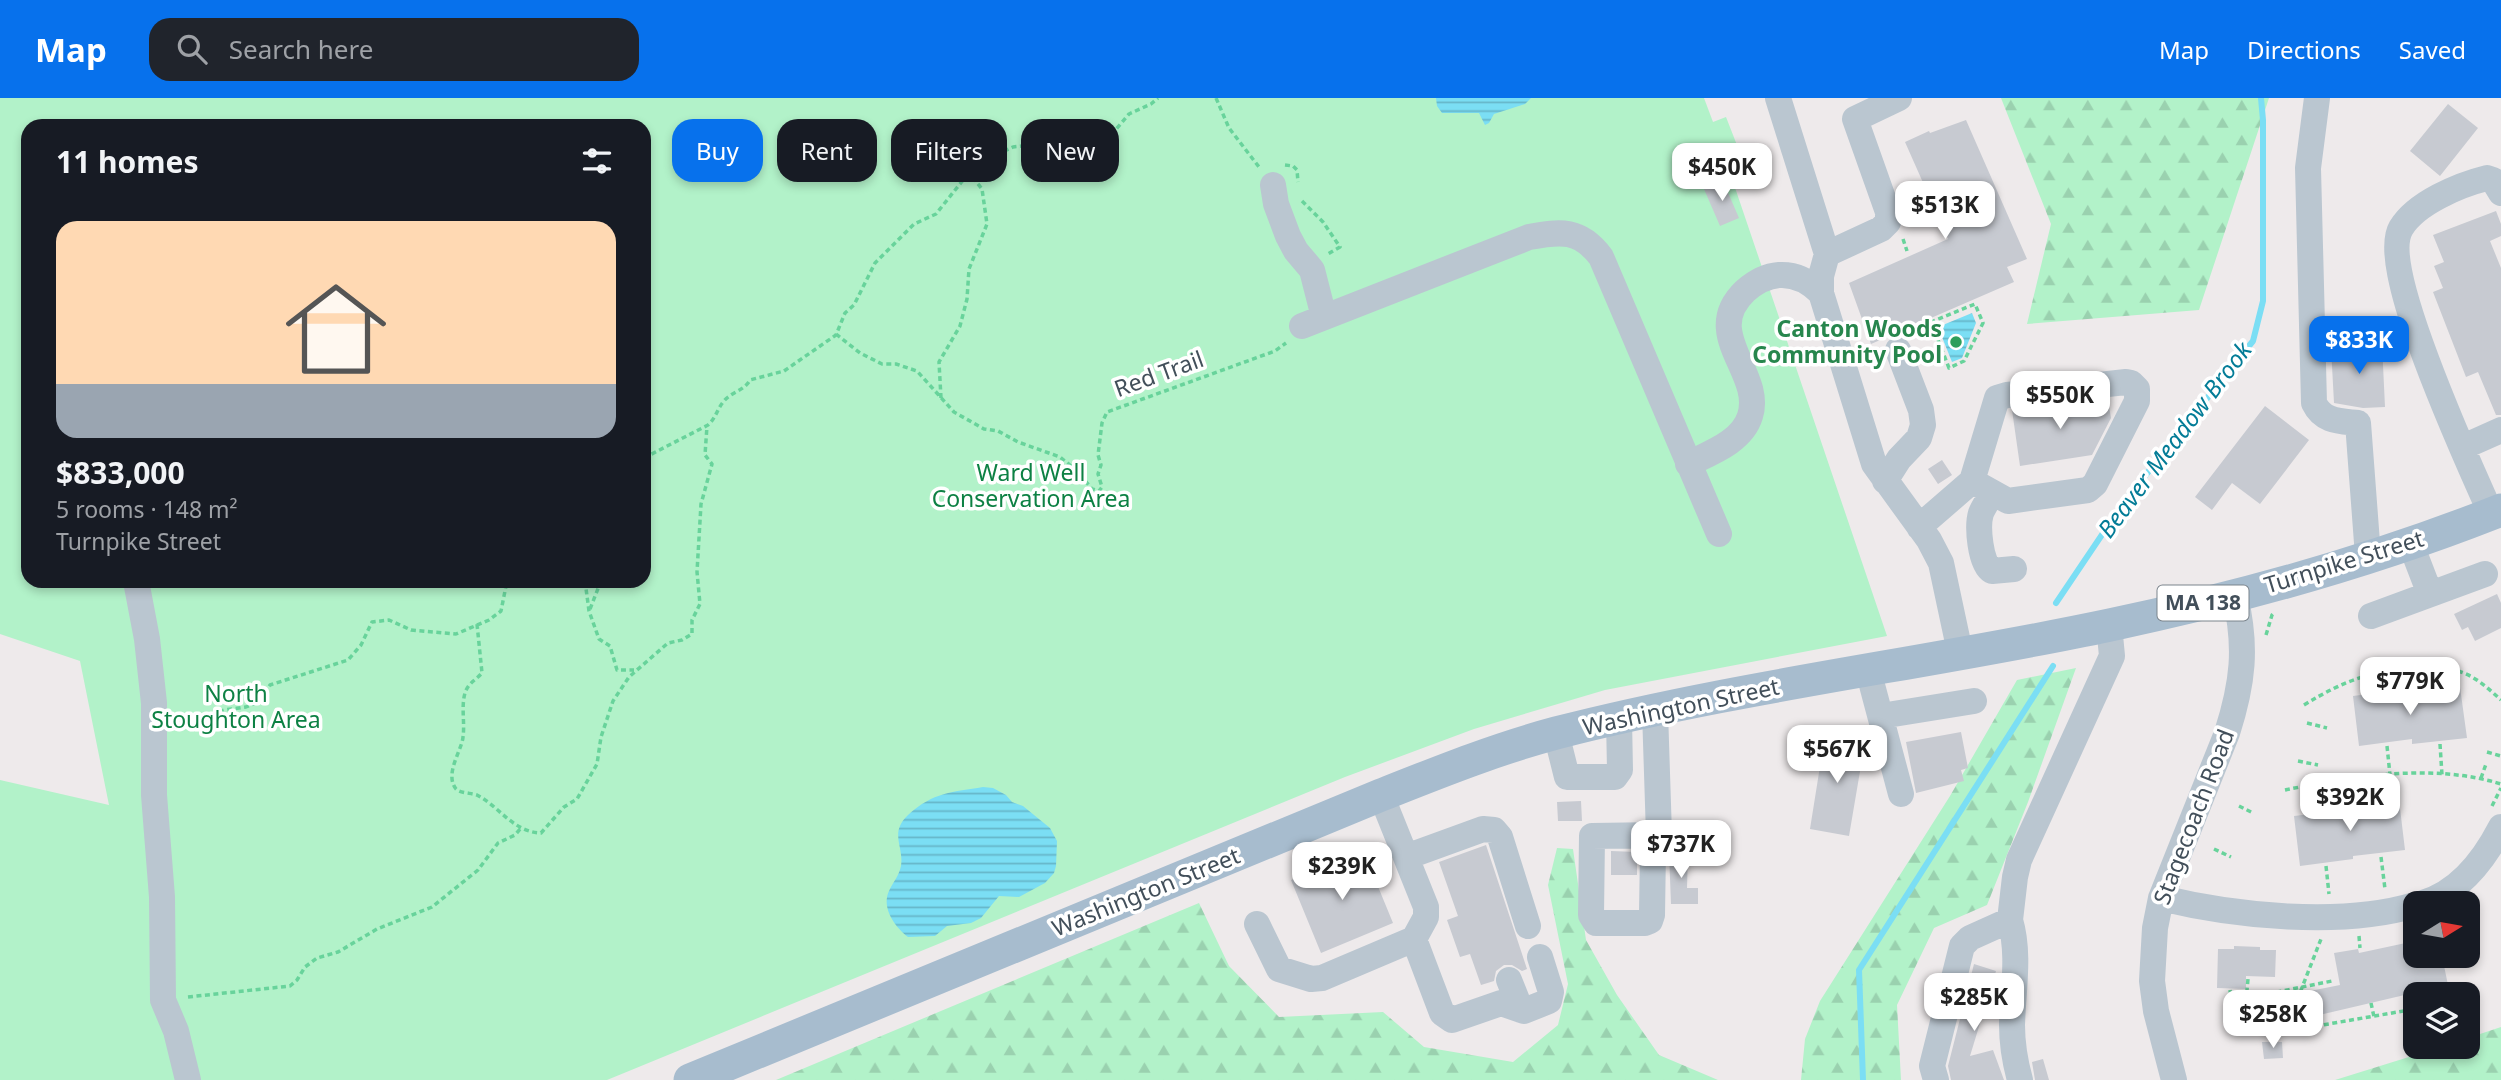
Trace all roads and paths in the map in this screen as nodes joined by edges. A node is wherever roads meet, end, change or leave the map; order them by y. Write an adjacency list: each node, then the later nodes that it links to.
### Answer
1 (1158, 98): 5 (path)
2 (1778, 98): 13 (street)
3 (1899, 98): 13 (street)
4 (2317, 98): 32 (street)
5 (1007, 150)
6 (962, 182): 18 (path)
7 (976, 182): 20 (path)
8 (1273, 185): 14 (street)
9 (2501, 193): 23 (street)
10 (1923, 220): 11 (path)
11 (1908, 226)
12 (1340, 247): 14 (path)
13 (1826, 254): 15 (street)
14 (1310, 266): 17 (street)
15 (1821, 293): 25 (street); 26 (street)
16 (1931, 322): 16 (path); 19 (path)
17 (1305, 327): 20 (path, Red Trail); 25 (street)
18 (836, 334): 20 (path, Red Trail); 21 (path)
19 (1902, 342): 26 (street)
20 (941, 399)
21 (707, 425): 24 (path); 48 (path)
22 (2501, 430): 23 (street)
23 (2463, 447): 28 (street)
24 (651, 454)
25 (1688, 464): 30 (street)
26 (1885, 481): 29 (street)
27 (1982, 487): 27 (street); 29 (street); 33 (street)
28 (2496, 512): 31 (main road, Turnpike Street / MA 138)
29 (1919, 527): 45 (street)
30 (1719, 534)
31 (2410, 542): 32 (main road, Turnpike Street / MA 138); 39 (street)
32 (2368, 556): 40 (main road, Turnpike Street / MA 138)
33 (2014, 569)
34 (2485, 574): 39 (street)
35 (137, 588): 114 (street)
36 (506, 588): 43 (path)
37 (586, 588): 41 (path)
38 (598, 588): 41 (path)
39 (2430, 594): 42 (street)
40 (2235, 596): 44 (main road, Turnpike Street / MA 138); 92 (street, Stagecoach Road)
41 (589, 611): 48 (path)
42 (2371, 616)
43 (477, 624): 56 (path); 83 (path)
44 (2109, 625): 45 (main road, Turnpike Street / MA 138); 95 (street)
45 (1960, 652): 46 (main road, Turnpike Street / MA 138)
46 (1883, 667): 55 (main road, Washington Street / MA 138); 57 (street)
47 (2433, 669): 49 (path); 50 (path); 52 (path)
48 (636, 670): 83 (path)
49 (2379, 671): 51 (path); 54 (path)
50 (2434, 686)
51 (2380, 690)
52 (2501, 700)
53 (1974, 701): 57 (street)
54 (2304, 705)
55 (1655, 711): 58 (main road, Washington Street / MA 138); 84 (street)
56 (173, 715)
57 (1881, 716): 77 (street)
58 (1619, 719): 61 (main road, Washington Street / MA 138); 61 (street)
59 (2307, 723): 60 (path)
60 (2327, 728)
61 (1556, 733): 76 (main road, Washington Street / MA 138)
62 (2440, 744): 70 (path)
63 (2387, 746): 69 (path)
64 (2487, 752): 65 (path)
65 (2501, 756)
66 (2298, 761): 68 (path)
67 (2486, 764): 72 (path)
68 (2318, 765)
69 (2390, 775): 70 (path); 71 (path)
70 (2442, 775): 72 (path)
71 (2371, 776): 73 (path); 78 (path)
72 (2481, 778): 74 (path)
73 (2317, 783): 75 (path); 80 (path)
74 (2501, 786): 82 (path)
75 (2285, 790)
76 (1381, 794): 87 (street); 115 (main road, Washington Street / MA 138)
77 (1901, 794)
78 (2373, 799)
79 (2239, 806): 81 (path)
80 (2320, 808)
81 (2253, 813)
82 (2493, 822): 90 (street)
83 (521, 828): 106 (path)
84 (1659, 835)
85 (2214, 849): 88 (path)
86 (2381, 856): 91 (path)
87 (1406, 857): 97 (street); 99 (street)
88 (2231, 857)
89 (2326, 866): 93 (path)
90 (2445, 891)
91 (2386, 894)
92 (2161, 898): 94 (street); 118 (street, Stagecoach Road)
93 (2329, 900)
94 (2403, 907)
95 (2011, 920): 116 (street); 117 (street)
96 (1257, 924): 99 (street)
97 (1528, 926)
98 (2324, 932): 104 (path)
99 (1414, 939): 110 (street)
100 (1540, 957): 110 (street)
101 (2248, 979): 108 (path)
102 (1509, 980): 110 (street)
103 (2332, 981): 104 (path)
104 (2302, 987): 107 (path); 112 (path)
105 (2230, 990): 108 (path)
106 (184, 997)
107 (2265, 1000): 108 (path); 113 (path)
108 (2246, 1001)
109 (2371, 1003): 112 (path)
110 (1521, 1010)
111 (2403, 1011): 112 (path)
112 (2374, 1017)
113 (2266, 1020)
114 (188, 1080)
115 (691, 1080)
116 (1936, 1080)
117 (2020, 1080)
118 (2174, 1080)

